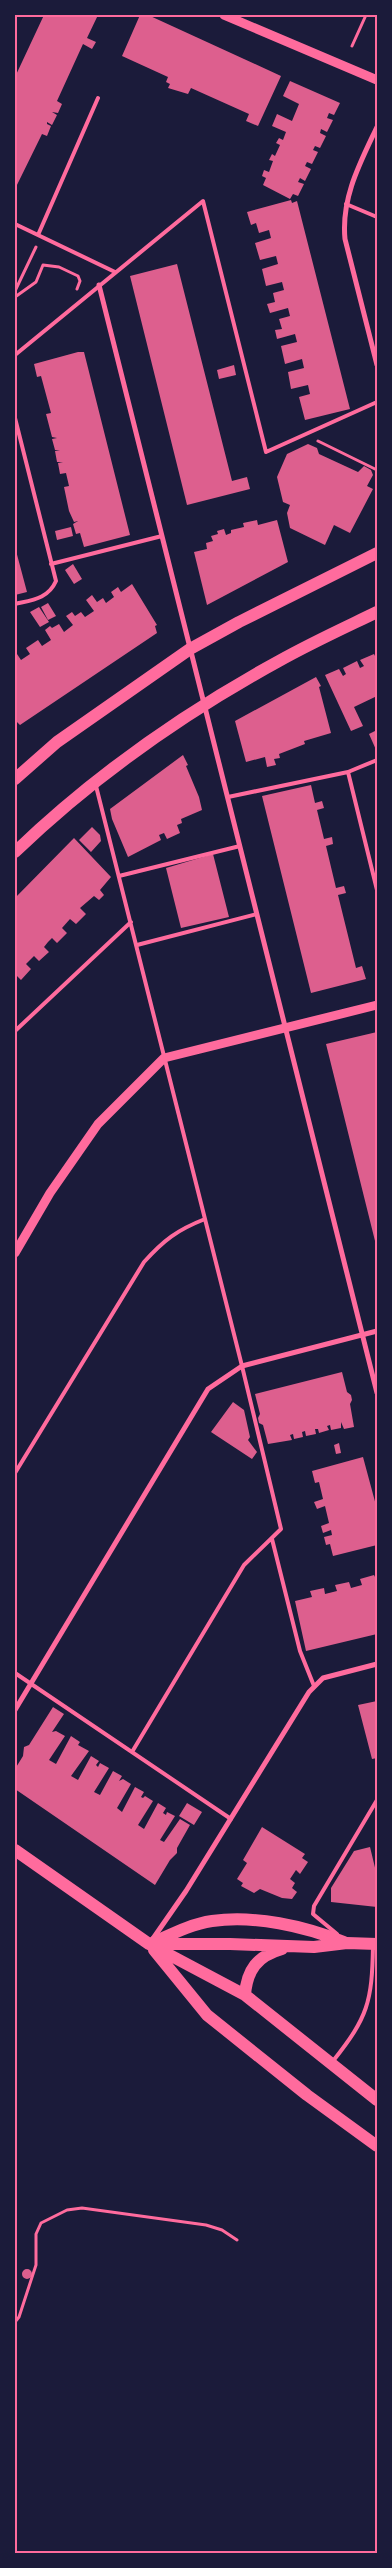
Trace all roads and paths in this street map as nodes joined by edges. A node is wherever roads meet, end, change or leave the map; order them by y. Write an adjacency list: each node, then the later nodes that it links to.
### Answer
1 (224, 15): 4 (street)
2 (366, 15): 3 (path)
3 (352, 46)
4 (377, 80)
5 (98, 98): 10 (lane)
6 (377, 127): 7 (street)
7 (346, 204): 8 (lane); 17 (street)
8 (377, 217)
9 (15, 224): 10 (lane)
10 (40, 236): 11 (lane); 14 (path)
11 (115, 272): 13 (lane); 20 (lane)
12 (80, 281): 15 (path)
13 (99, 285): 16 (lane); 22 (street)
14 (15, 291)
15 (15, 297)
16 (15, 355)
17 (377, 365)
18 (377, 402): 20 (lane)
19 (15, 418): 24 (lane)
20 (306, 435): 21 (path)
21 (377, 470)
22 (162, 536): 24 (lane); 27 (street)
23 (377, 553): 27 (main road)
24 (51, 564): 25 (lane)
25 (15, 604)
26 (377, 612): 28 (main road)
27 (190, 649): 28 (street); 31 (main road)
28 (204, 704): 32 (main road); 33 (street)
29 (377, 760): 30 (lane)
30 (348, 772): 33 (lane); 37 (lane)
31 (15, 778)
32 (95, 781): 35 (main road); 36 (lane)
33 (228, 797): 34 (street)
34 (240, 846): 36 (lane); 38 (street)
35 (15, 851)
36 (120, 876): 39 (lane)
37 (377, 890)
38 (257, 914): 40 (lane); 42 (street)
39 (131, 922): 40 (lane); 43 (lane)
40 (137, 945): 44 (lane)
41 (377, 1005): 42 (street)
42 (285, 1027): 44 (street); 48 (street)
43 (15, 1031)
44 (164, 1058): 45 (lane); 46 (street)
45 (205, 1219): 49 (lane); 51 (lane)
46 (15, 1253)
47 (377, 1331): 48 (street)
48 (362, 1335): 49 (street); 50 (street)
49 (242, 1366): 52 (lane); 55 (street)
50 (377, 1393)
51 (15, 1474)
52 (272, 1539): 56 (lane); 58 (lane)
53 (377, 1664): 56 (street)
54 (15, 1673): 55 (lane)
55 (30, 1683): 57 (street); 58 (lane)
56 (314, 1686): 60 (street)
57 (15, 1710)
58 (132, 1752): 60 (lane)
59 (377, 1800): 62 (lane)
60 (231, 1819): 63 (street)
61 (15, 1850): 63 (main road)
62 (347, 1943): 63 (main road); 64 (main road); 65 (main road)
63 (149, 1944): 65 (main road); 66 (main road); 69 (main road)
64 (375, 1944): 67 (lane)
65 (288, 1947): 66 (main road)
66 (245, 1995): 67 (main road)
67 (330, 2065): 68 (main road)
68 (377, 2100)
69 (377, 2146)
70 (237, 2240): 71 (path)
71 (15, 2322)

